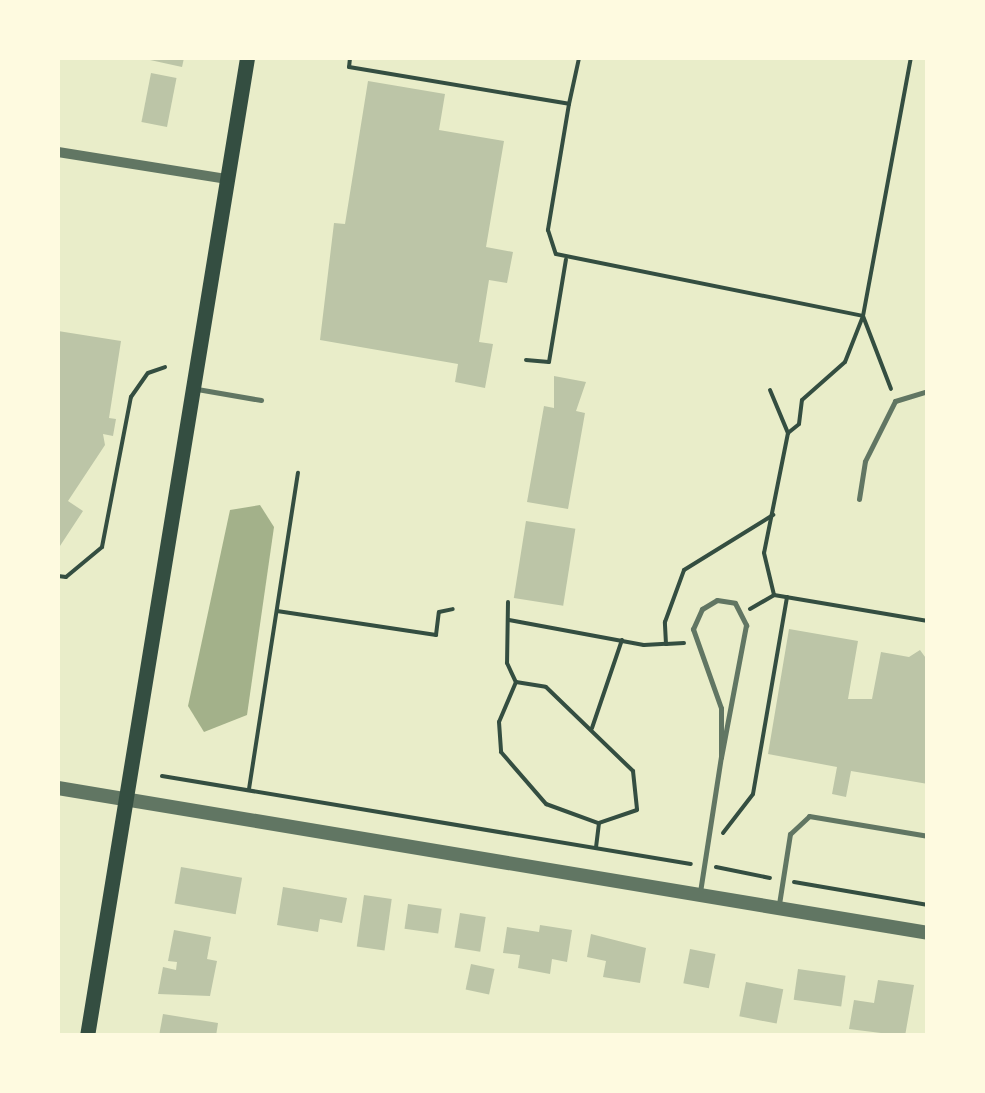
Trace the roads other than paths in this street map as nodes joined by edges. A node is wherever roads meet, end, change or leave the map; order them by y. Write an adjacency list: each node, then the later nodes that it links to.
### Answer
1 (247, 58): 3 (main road)
2 (58, 152): 3 (street)
3 (226, 179): 4 (main road)
4 (194, 389): 6 (lane); 10 (main road)
5 (928, 390): 7 (lane)
6 (261, 400)
7 (860, 499)
8 (721, 757): 8 (lane); 12 (lane)
9 (58, 788): 10 (street)
10 (128, 800): 12 (street); 15 (main road)
11 (928, 836): 13 (lane)
12 (700, 895): 13 (street)
13 (779, 907): 14 (street)
14 (928, 933)
15 (87, 1036)

